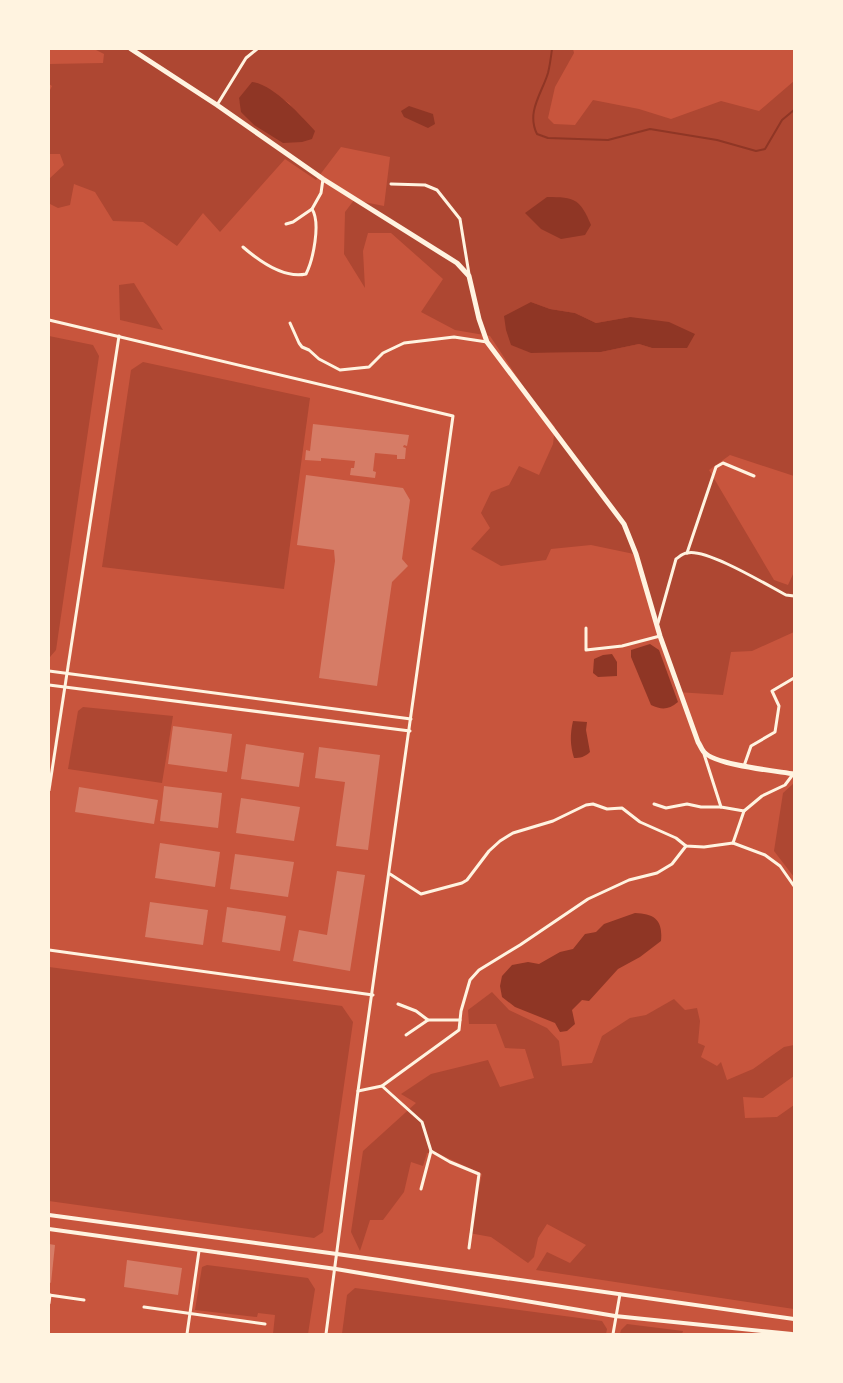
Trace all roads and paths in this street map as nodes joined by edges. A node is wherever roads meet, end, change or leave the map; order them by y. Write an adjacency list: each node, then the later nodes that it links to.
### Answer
1 (131, 49): 3 (main road)
2 (257, 49): 3 (street)
3 (217, 105): 4 (main road)
4 (324, 179): 6 (street); 9 (main road)
5 (392, 184): 9 (street)
6 (312, 209): 7 (street); 8 (street)
7 (286, 224)
8 (243, 247)
9 (470, 276): 13 (main road)
10 (49, 320): 12 (street)
11 (290, 324): 13 (street)
12 (119, 336): 21 (street); 25 (street)
13 (487, 342): 17 (main road)
14 (754, 476): 15 (street)
15 (687, 553): 16 (street); 17 (street)
16 (794, 596)
17 (657, 626): 19 (main road)
18 (586, 628): 19 (street)
19 (660, 636): 27 (main road)
20 (49, 671): 21 (street)
21 (67, 673): 24 (street); 25 (street)
22 (794, 678): 28 (street)
23 (49, 685): 24 (street)
24 (64, 687): 26 (street); 30 (street)
25 (411, 719): 26 (street)
26 (410, 731): 36 (street)
27 (704, 753): 28 (main road); 32 (street)
28 (744, 766): 29 (main road)
29 (794, 774): 33 (street)
30 (49, 790)
31 (654, 804): 32 (street)
32 (720, 807): 33 (street)
33 (744, 811): 34 (street)
34 (733, 843): 35 (street); 37 (street)
35 (686, 846): 36 (street); 42 (street)
36 (390, 874): 39 (street)
37 (794, 886)
38 (49, 950): 39 (street)
39 (373, 995): 45 (street)
40 (398, 1004): 41 (street)
41 (428, 1020): 42 (street); 43 (street)
42 (460, 1020): 44 (street)
43 (406, 1035)
44 (382, 1086): 45 (street); 46 (street)
45 (358, 1091): 52 (street)
46 (431, 1151): 47 (street); 50 (street)
47 (421, 1189)
48 (49, 1216): 52 (street)
49 (49, 1230): 51 (street)
50 (469, 1248)
51 (199, 1251): 53 (street); 59 (street)
52 (337, 1254): 53 (street); 54 (street)
53 (336, 1269): 60 (street); 64 (street)
54 (620, 1294): 60 (street); 61 (street)
55 (49, 1295): 56 (street); 57 (street)
56 (84, 1300)
57 (49, 1303)
58 (144, 1307): 59 (street)
59 (190, 1312): 62 (street); 63 (street)
60 (615, 1316): 65 (street); 66 (street)
61 (794, 1319)
62 (265, 1324)
63 (187, 1334)
64 (326, 1334)
65 (613, 1334)
66 (792, 1334)

